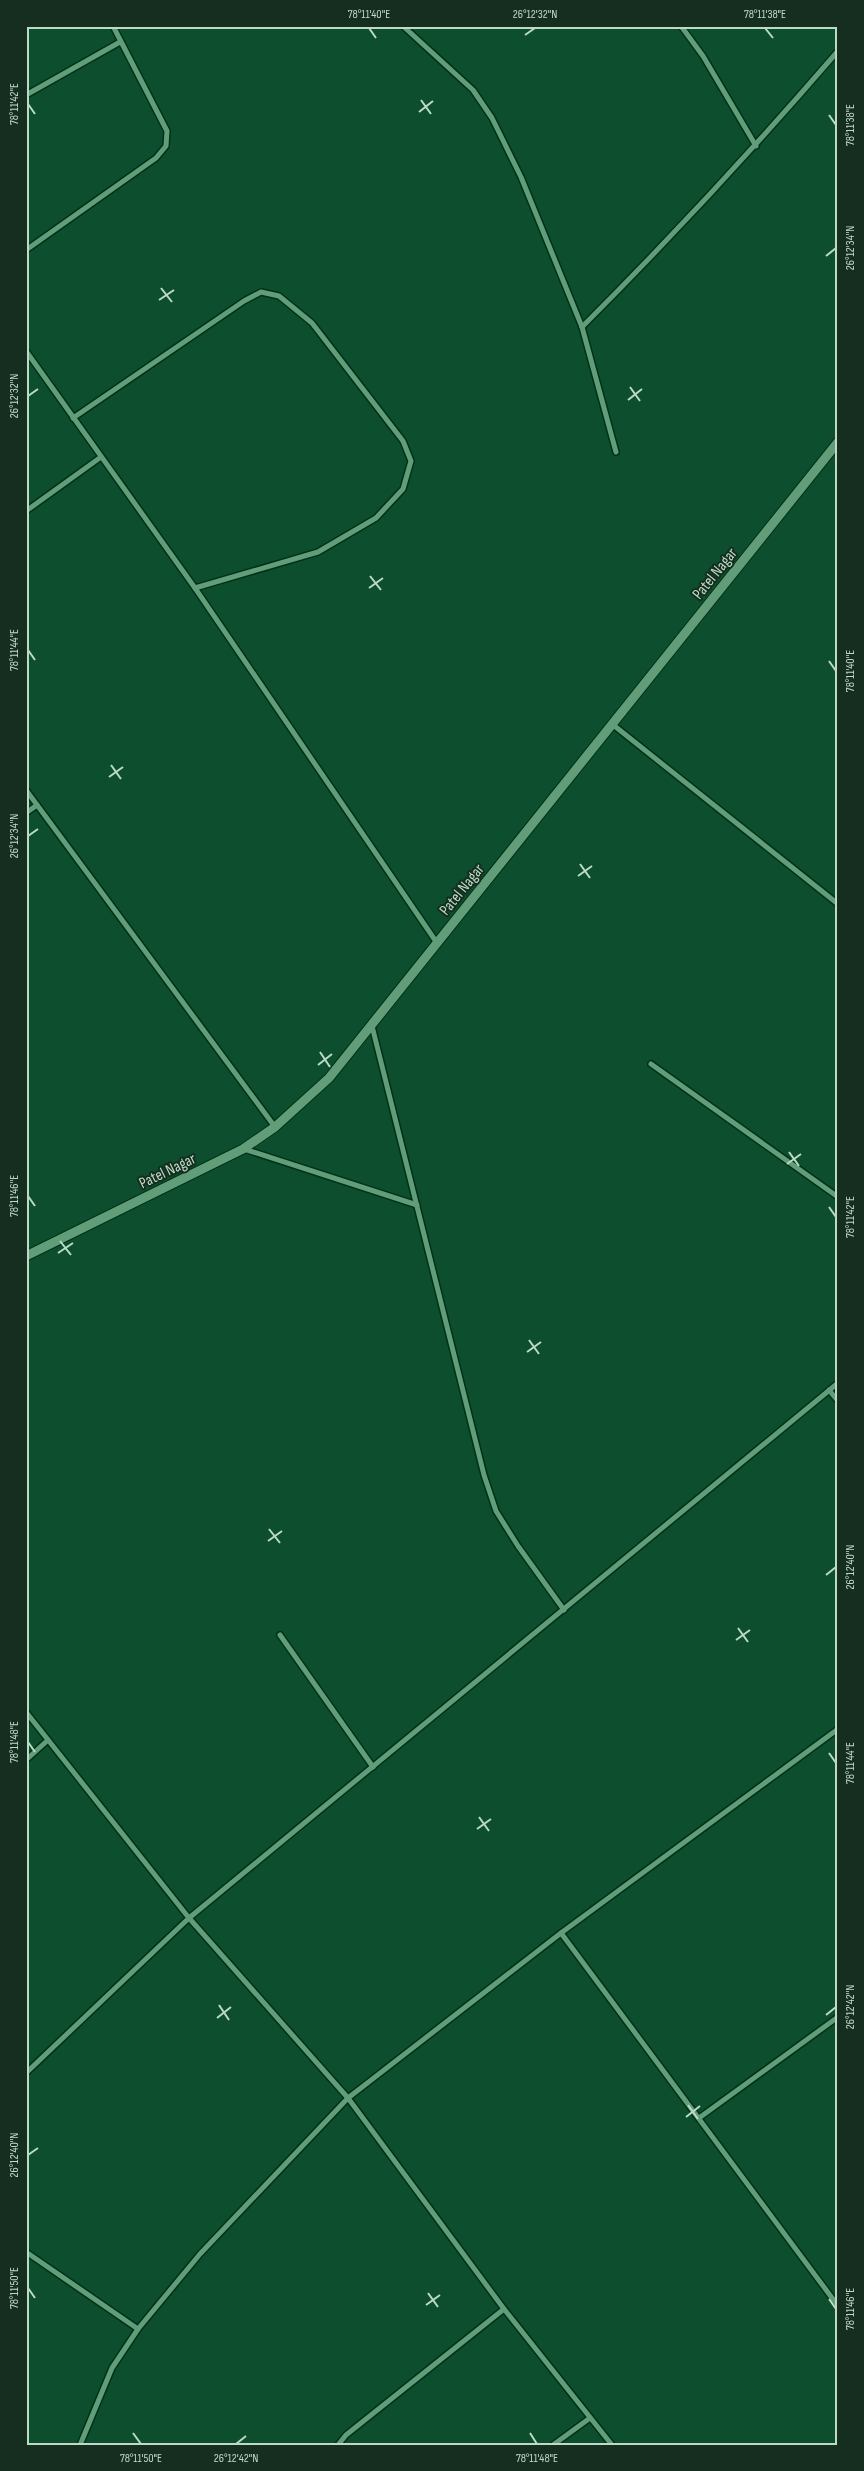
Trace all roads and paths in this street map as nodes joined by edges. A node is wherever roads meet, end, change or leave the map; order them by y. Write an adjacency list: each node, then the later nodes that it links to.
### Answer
1 (113, 26): 4 (street)
2 (403, 26): 9 (street)
3 (680, 26): 7 (street)
4 (120, 42): 6 (street); 8 (street)
5 (838, 51): 7 (street)
6 (26, 95)
7 (756, 146): 9 (street)
8 (26, 250)
9 (582, 327): 13 (street)
10 (26, 351): 11 (street)
11 (73, 418): 14 (street); 16 (street)
12 (838, 442): 17 (street, Patel Nagar)
13 (616, 452)
14 (102, 457): 15 (street); 16 (street)
15 (26, 511)
16 (195, 588): 22 (street)
17 (612, 724): 21 (street); 22 (street, Patel Nagar)
18 (26, 790): 19 (street)
19 (37, 806): 20 (street); 25 (street)
20 (26, 813)
21 (838, 904)
22 (437, 944): 23 (street, Patel Nagar)
23 (372, 1026): 25 (street, Patel Nagar); 28 (street)
24 (651, 1064): 27 (street)
25 (275, 1127): 26 (street, Patel Nagar)
26 (243, 1149): 28 (street); 29 (street, Patel Nagar)
27 (838, 1197)
28 (417, 1205): 33 (street)
29 (26, 1256)
30 (838, 1383): 31 (street)
31 (829, 1390): 32 (street); 33 (street)
32 (838, 1401)
33 (564, 1610): 39 (street)
34 (280, 1635): 39 (street)
35 (26, 1712): 37 (street)
36 (838, 1729): 41 (street)
37 (48, 1740): 38 (street); 40 (street)
38 (26, 1760)
39 (373, 1767): 40 (street)
40 (189, 1918): 43 (street); 44 (street)
41 (560, 1933): 44 (street); 45 (street)
42 (838, 2017): 45 (street)
43 (26, 2073)
44 (348, 2098): 48 (street); 49 (street)
45 (699, 2118): 47 (street)
46 (26, 2252): 49 (street)
47 (838, 2306)
48 (504, 2309): 50 (street); 52 (street)
49 (138, 2329): 51 (street)
50 (590, 2418): 53 (street); 54 (street)
51 (80, 2445)
52 (338, 2445)
53 (553, 2445)
54 (612, 2445)

